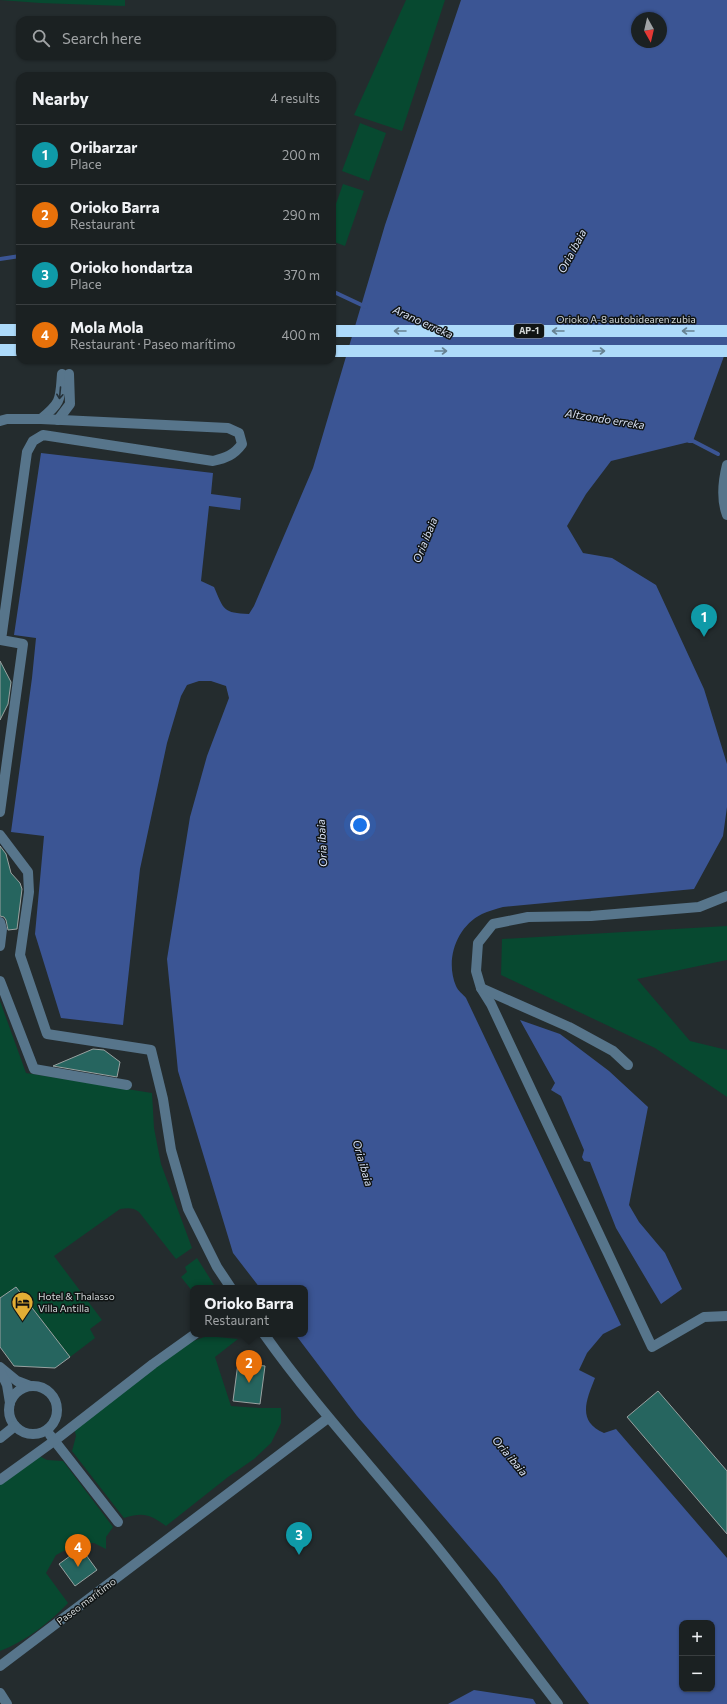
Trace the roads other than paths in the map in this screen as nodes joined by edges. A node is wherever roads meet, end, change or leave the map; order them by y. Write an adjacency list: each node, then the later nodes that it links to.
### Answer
1 (0, 330): 2 (highway)
2 (16, 330)
3 (336, 331): 4 (highway, Orioko A-8 autobidearen zubia / AP-1, one-way to 3)
4 (727, 331)
5 (0, 350): 6 (highway)
6 (16, 350)
7 (336, 351): 8 (highway, AP-1, one-way to 8)
8 (727, 351)
9 (41, 419): 10 (street); 10 (street, one-way to 9); 11 (street)
10 (58, 420): 14 (street)
11 (0, 421)
12 (726, 469): 13 (street)
13 (727, 515)
14 (0, 812)
15 (0, 835): 23 (street)
16 (727, 896): 20 (street)
17 (0, 922): 18 (street)
18 (0, 946)
19 (0, 981): 22 (street)
20 (481, 988): 21 (street); 24 (street)
21 (628, 1065)
22 (127, 1085)
23 (229, 1285)
24 (727, 1316)
25 (191, 1337): 34 (street)
26 (266, 1337): 30 (street)
27 (0, 1369): 28 (street); 29 (street)
28 (30, 1386): 29 (street); 32 (street)
29 (10, 1403): 31 (street)
30 (328, 1418): 37 (street, Paseo marítimo); 40 (street)
31 (15, 1426): 32 (street); 33 (street)
32 (47, 1430): 34 (street)
33 (0, 1438)
34 (54, 1440): 35 (street); 36 (street)
35 (0, 1480)
36 (118, 1522)
37 (0, 1666)
38 (0, 1693): 39 (street)
39 (7, 1704)
40 (558, 1704)

